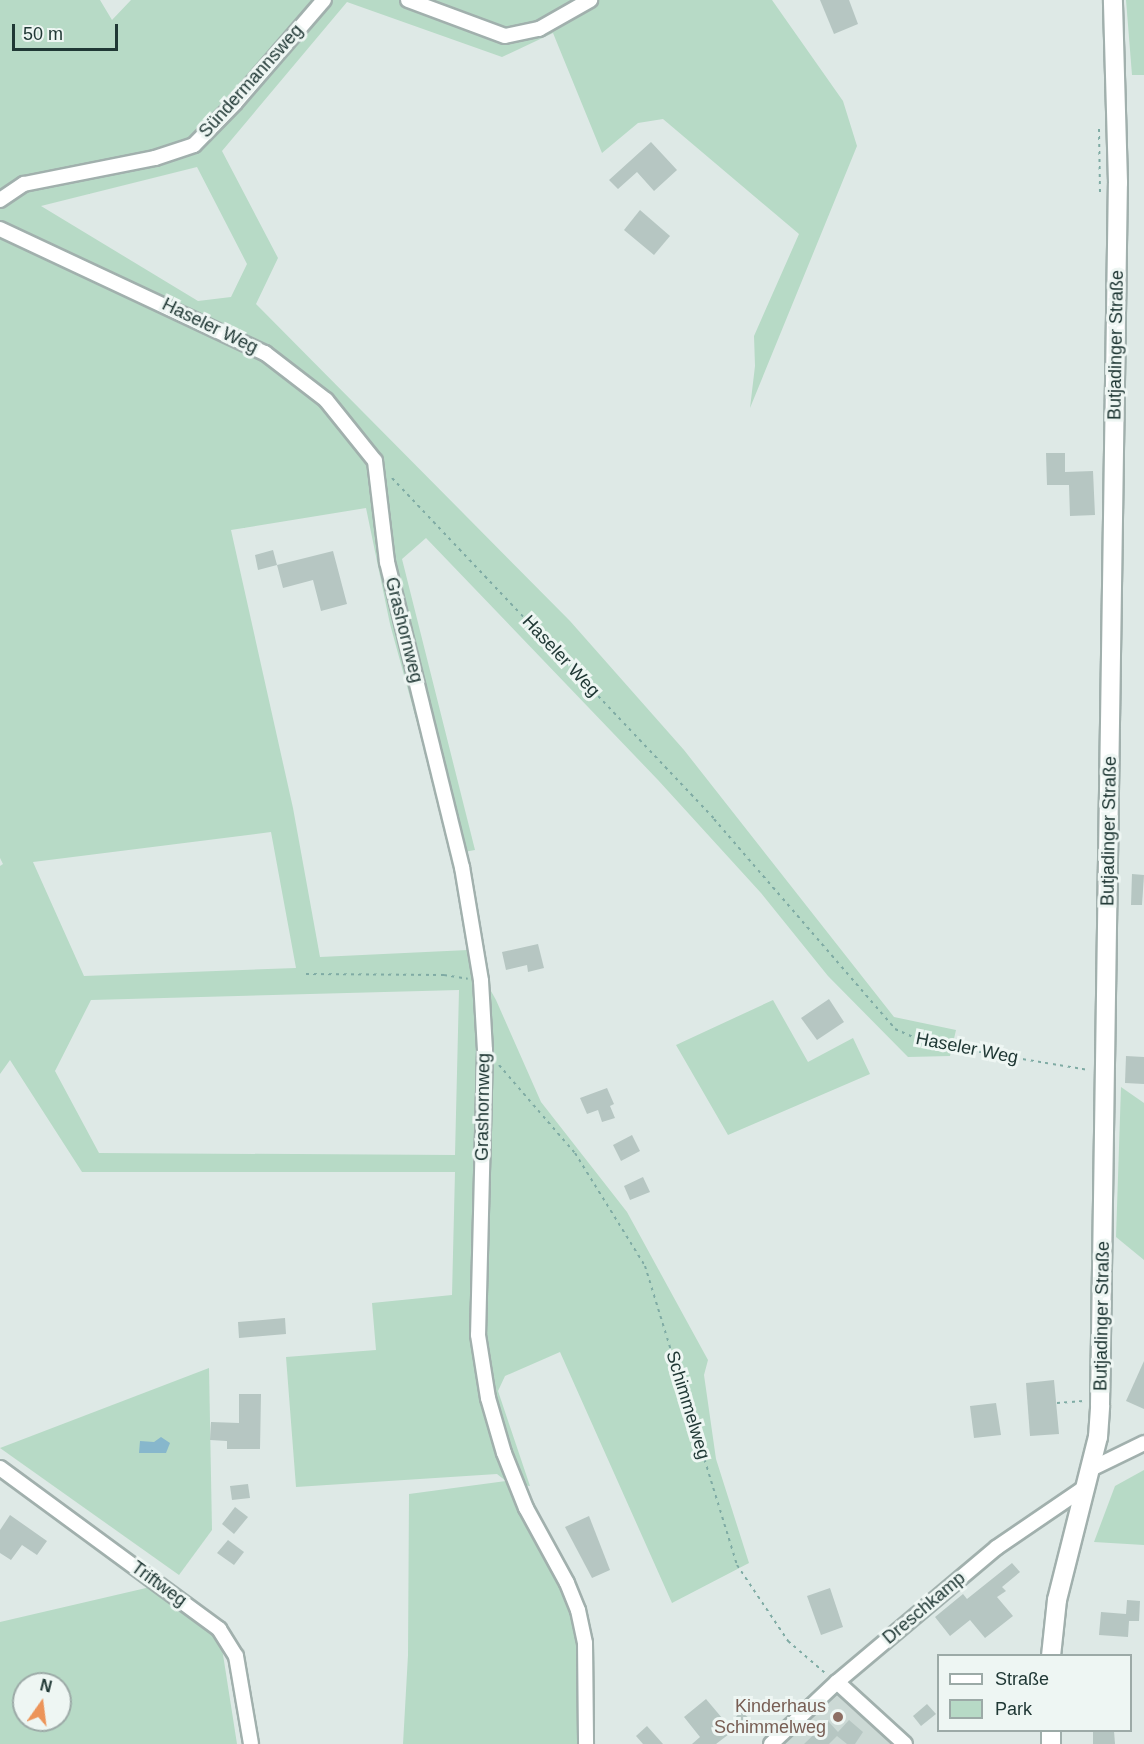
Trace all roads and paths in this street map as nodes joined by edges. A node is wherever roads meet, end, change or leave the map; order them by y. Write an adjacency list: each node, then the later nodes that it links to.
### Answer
1 (324, 0): 7 (street, Sündermannsweg)
2 (408, 0): 3 (street)
3 (590, 0)
4 (1113, 0): 14 (street, Butjadinger Straße)
5 (1099, 125): 6 (path)
6 (1100, 195)
7 (0, 200)
8 (0, 229): 9 (street, Haseler Weg)
9 (375, 461): 11 (street, Grashornweg); 14 (path, Haseler Weg)
10 (306, 974): 11 (path)
11 (481, 981): 12 (street, Grashornweg)
12 (485, 1050): 21 (path, Schimmelweg); 23 (street, Grashornweg)
13 (1089, 1059): 14 (path)
14 (1097, 1072): 19 (street, Butjadinger Straße)
15 (1084, 1401): 16 (path)
16 (1057, 1403)
17 (1144, 1443): 19 (street, Dreschkamp)
18 (0, 1468): 22 (street, Triftweg)
19 (1089, 1477): 20 (street, Butjadinger Straße); 21 (street, Dreschkamp)
20 (1051, 1654)
21 (837, 1682): 24 (street, Dreschkamp); 25 (street)
22 (251, 1744)
23 (586, 1744)
24 (771, 1744)
25 (905, 1744)

